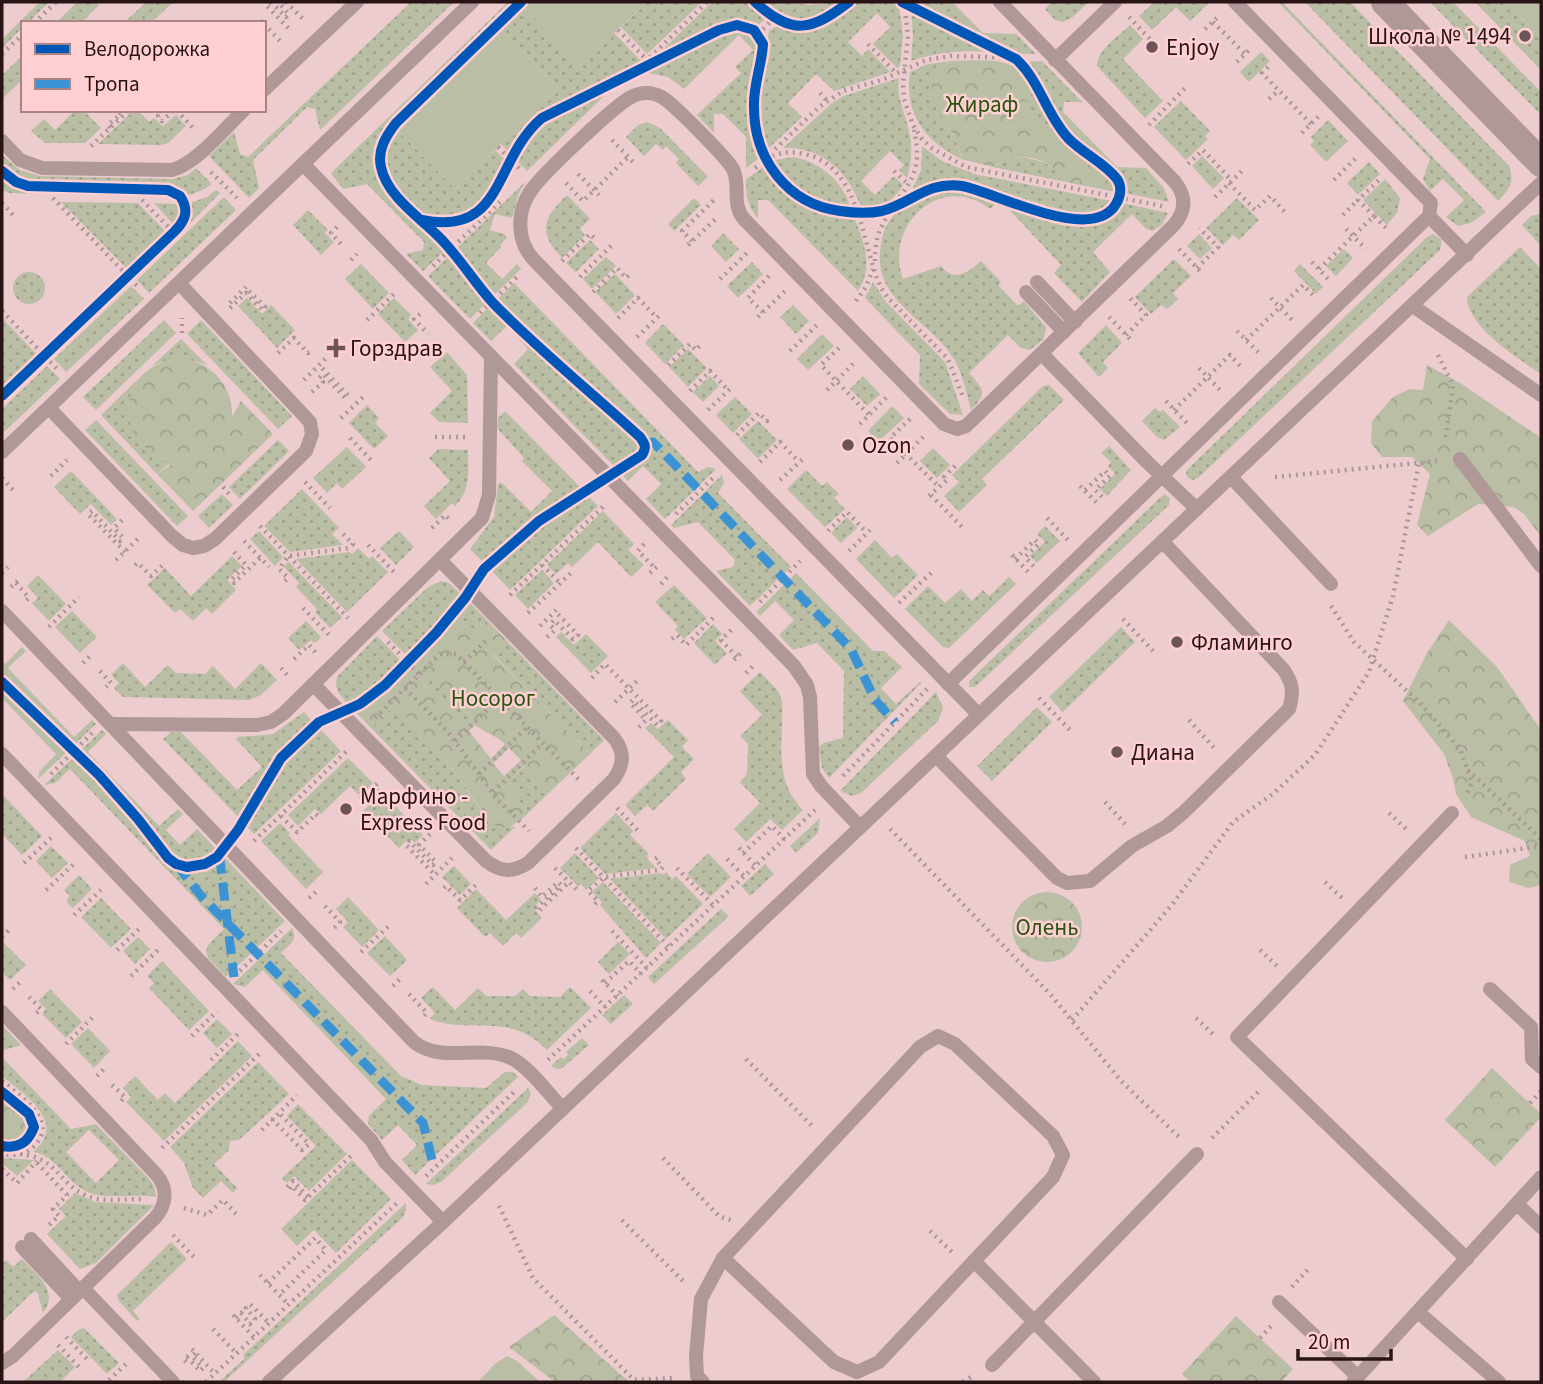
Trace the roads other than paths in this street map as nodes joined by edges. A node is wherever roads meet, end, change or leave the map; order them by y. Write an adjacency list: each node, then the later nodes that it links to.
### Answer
1 (357, 2): 8 (lane)
2 (472, 2): 12 (lane)
3 (1000, 2): 7 (lane)
4 (1115, 2): 7 (lane)
5 (1385, 2): 11 (street)
6 (1231, 5): 14 (lane)
7 (1054, 58): 18 (lane)
8 (266, 88)
9 (242, 112): 10 (lane)
10 (2, 141)
11 (1541, 163)
12 (303, 164): 16 (lane); 21 (lane)
13 (1541, 183): 15 (lane)
14 (1429, 216): 15 (lane); 26 (lane)
15 (1467, 255): 17 (lane)
16 (178, 283): 23 (lane); 23 (lane)
17 (1413, 306): 22 (lane); 27 (lane)
18 (1075, 322): 19 (lane); 19 (lane)
19 (1064, 332): 20 (lane)
20 (1042, 354): 26 (lane); 34 (lane)
21 (491, 357): 30 (lane); 41 (lane)
22 (1541, 395)
23 (48, 408): 24 (lane)
24 (2, 452)
25 (1460, 459): 31 (lane)
26 (1162, 475): 28 (lane); 34 (lane)
27 (1231, 477): 28 (lane); 32 (lane)
28 (1197, 509): 29 (lane)
29 (1163, 542): 36 (lane); 39 (lane)
30 (440, 560): 35 (lane); 35 (lane)
31 (1541, 566)
32 (1331, 584)
33 (2, 611): 37 (lane)
34 (943, 679): 36 (lane)
35 (313, 684): 37 (lane)
36 (979, 715): 39 (lane)
37 (108, 722): 45 (lane)
38 (2, 754): 49 (lane)
39 (936, 756): 41 (lane)
40 (1452, 813): 53 (lane)
41 (860, 827): 45 (lane)
42 (1490, 989): 44 (lane)
43 (2, 1012): 55 (lane)
44 (1541, 1067)
45 (562, 1108): 49 (lane)
46 (1197, 1154): 58 (lane)
47 (1541, 1177): 48 (lane)
48 (1517, 1204): 50 (lane); 53 (lane)
49 (443, 1222): 64 (lane)
50 (1541, 1227)
51 (32, 1240): 55 (lane)
52 (723, 1258): 54 (lane); 54 (lane); 61 (lane)
53 (1467, 1259): 57 (lane)
54 (971, 1264): 58 (lane)
55 (78, 1292): 59 (lane); 63 (lane)
56 (1279, 1301): 62 (lane)
57 (1418, 1312): 62 (lane); 66 (lane)
58 (1034, 1322): 60 (lane); 65 (lane)
59 (2, 1363)
60 (992, 1365)
61 (700, 1379)
62 (1356, 1380)
63 (173, 1382)
64 (269, 1382)
65 (1094, 1382)
66 (1499, 1382)

